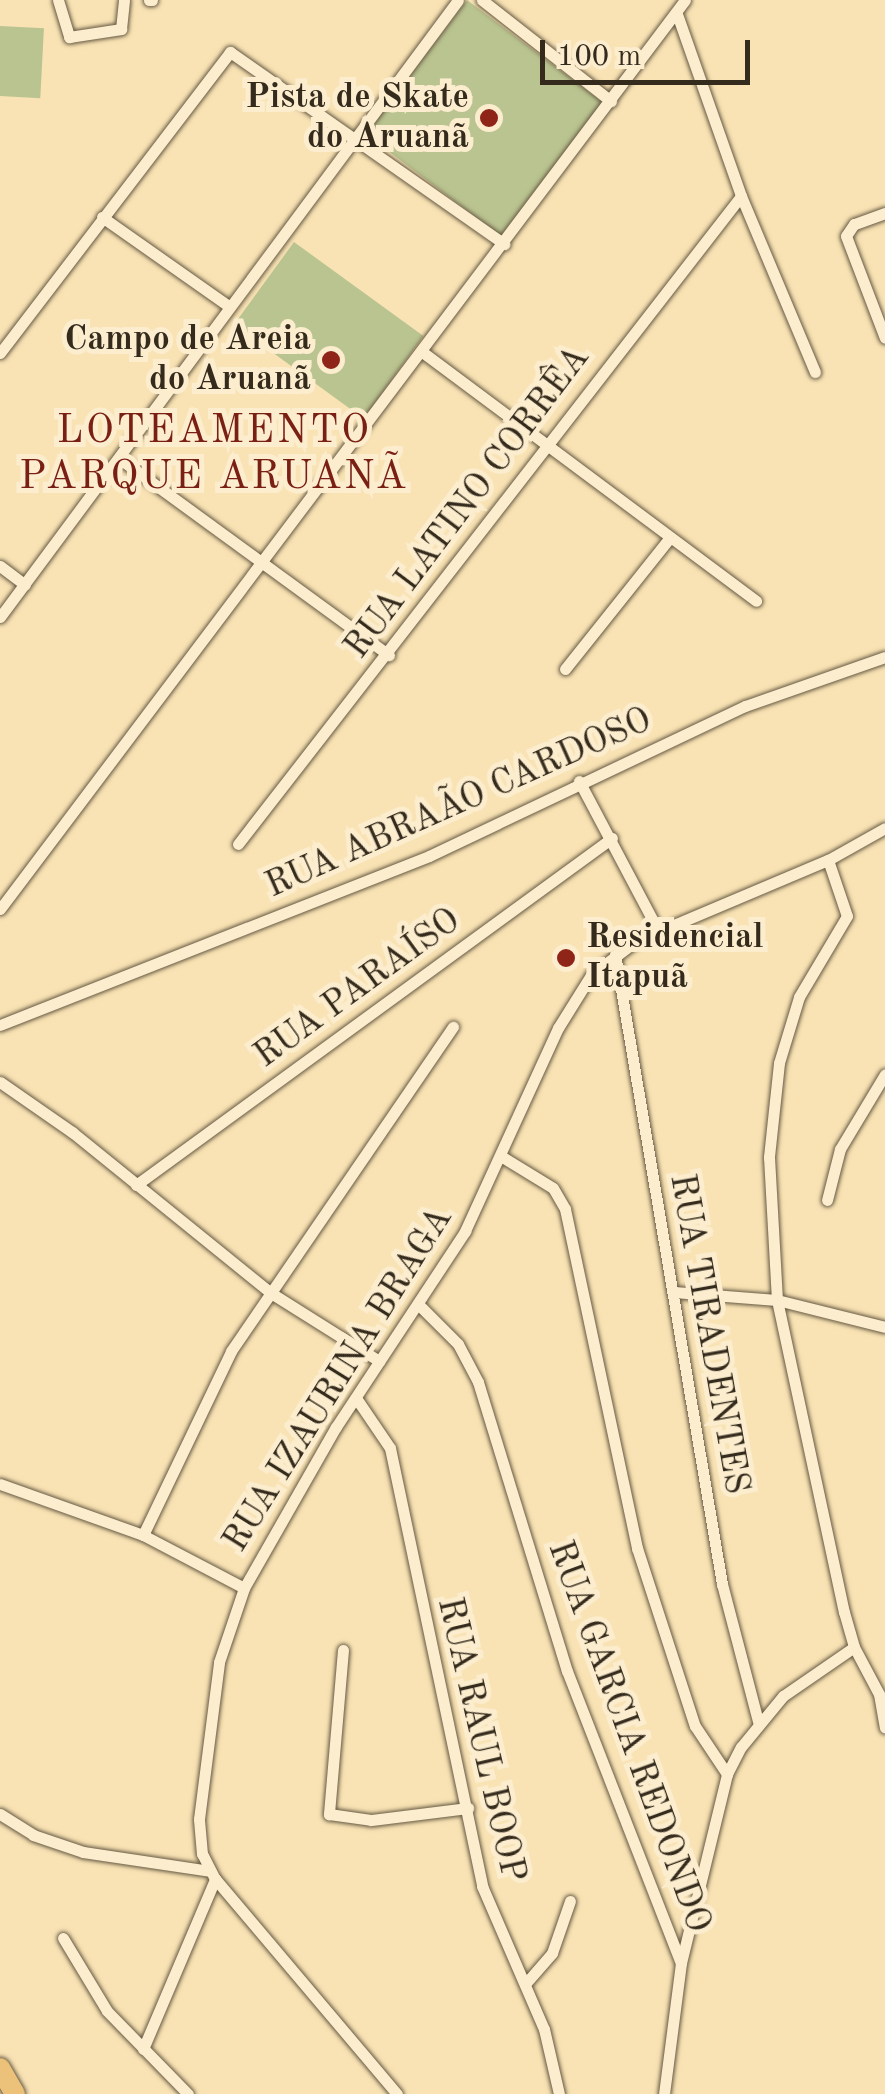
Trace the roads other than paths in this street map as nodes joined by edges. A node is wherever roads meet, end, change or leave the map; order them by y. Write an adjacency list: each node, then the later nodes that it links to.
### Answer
1 (58, 0): 2 (street)
2 (124, 0)
3 (458, 0): 8 (street)
4 (482, 0): 7 (street)
5 (685, 0): 6 (street)
6 (677, 14): 7 (street); 9 (street)
7 (611, 102): 12 (street)
8 (357, 135): 11 (street); 12 (street); 13 (street)
9 (741, 196): 18 (street); 19 (street, RUA LATINO CORRÊA)
10 (885, 213): 14 (street)
11 (102, 217): 13 (street); 17 (street)
12 (504, 244): 16 (street)
13 (230, 307): 20 (street)
14 (882, 319): 15 (street)
15 (885, 338)
16 (422, 351): 19 (street); 22 (street)
17 (0, 353)
18 (815, 372)
19 (546, 443): 21 (street); 27 (street, RUA LATINO CORRÊA)
20 (120, 459): 22 (street); 24 (street)
21 (668, 540): 25 (street); 29 (street)
22 (262, 561): 27 (street); 35 (street)
23 (0, 566): 24 (street)
24 (25, 585): 26 (street)
25 (756, 601)
26 (0, 617)
27 (389, 655): 33 (street, RUA LATINO CORRÊA)
28 (885, 657): 30 (street, RUA ABRAÃO CARDOSO)
29 (565, 669)
30 (580, 781): 32 (street); 38 (street, RUA ABRAÃO CARDOSO)
31 (885, 828): 34 (street, RUA IZAURINA BRAGA)
32 (612, 838): 36 (street); 43 (street, RUA PARAÍSO)
33 (238, 844)
34 (828, 860): 36 (street, RUA IZAURINA BRAGA); 47 (street)
35 (0, 909)
36 (658, 930): 37 (street, RUA IZAURINA BRAGA)
37 (615, 954): 42 (street, RUA IZAURINA BRAGA); 45 (street, RUA TIRADENTES)
38 (0, 1025)
39 (453, 1028): 46 (street)
40 (885, 1074): 44 (street)
41 (0, 1082): 43 (street)
42 (504, 1158): 48 (street, RUA IZAURINA BRAGA); 60 (street)
43 (136, 1186): 46 (street)
44 (827, 1200)
45 (674, 1292): 47 (street); 58 (street, RUA TIRADENTES)
46 (271, 1293): 50 (street); 53 (street)
47 (777, 1300): 49 (street); 55 (street)
48 (419, 1305): 50 (street, RUA IZAURINA BRAGA); 66 (street, RUA GARCIA REDONDO)
49 (885, 1328)
50 (379, 1361): 51 (street, RUA IZAURINA BRAGA)
51 (356, 1398): 54 (street, RUA IZAURINA BRAGA); 61 (street, RUA RAUL BOOP)
52 (0, 1484): 53 (street)
53 (143, 1536): 54 (street)
54 (244, 1588): 63 (street, RUA IZAURINA BRAGA)
55 (854, 1647): 57 (street); 58 (street)
56 (342, 1650): 61 (street)
57 (882, 1695): 59 (street)
58 (758, 1720): 60 (street)
59 (885, 1726)
60 (728, 1774): 66 (street)
61 (468, 1808): 67 (street, RUA RAUL BOOP)
62 (0, 1814): 63 (street)
63 (212, 1875): 68 (street); 72 (street, RUA IZAURINA BRAGA)
64 (570, 1900): 67 (street)
65 (63, 1938): 68 (street)
66 (681, 1963): 74 (street, RUA GARCIA REDONDO)
67 (526, 1984): 73 (street, RUA RAUL BOOP)
68 (143, 2050): 71 (street)
69 (0, 2068): 70 (highway)
70 (15, 2094)
71 (188, 2094)
72 (397, 2094)
73 (560, 2094)
74 (664, 2094)

